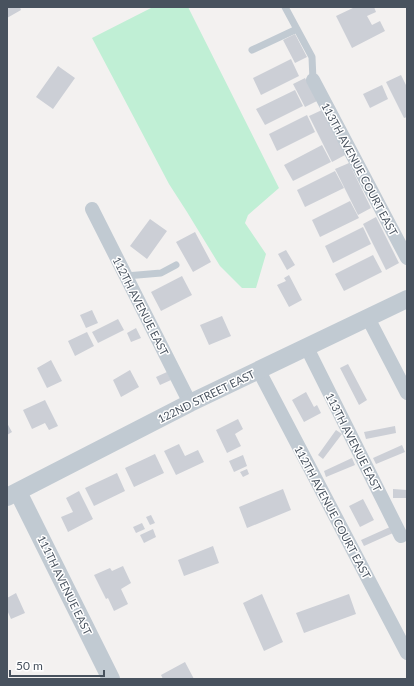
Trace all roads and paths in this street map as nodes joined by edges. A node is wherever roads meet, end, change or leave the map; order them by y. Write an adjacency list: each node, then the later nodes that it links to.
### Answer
1 (285, 7): 2 (lane)
2 (297, 29): 3 (lane); 4 (lane)
3 (252, 50)
4 (313, 80): 6 (street, 113TH AVENUE COURT EAST)
5 (92, 209): 8 (street, 112TH AVENUE EAST)
6 (407, 258)
7 (176, 265): 8 (lane)
8 (126, 276): 14 (street, 112TH AVENUE EAST)
9 (407, 299): 10 (street, 122ND STREET EAST)
10 (368, 318): 11 (street, 122ND STREET EAST); 13 (street)
11 (307, 348): 12 (street, 122ND STREET EAST); 16 (street, 113TH AVENUE EAST)
12 (259, 371): 14 (street, 122ND STREET EAST); 17 (street, 112TH AVENUE COURT EAST)
13 (407, 393)
14 (190, 403): 15 (street, 122ND STREET EAST)
15 (13, 495): 18 (street, 111TH AVENUE EAST)
16 (401, 536)
17 (407, 653)
18 (111, 679)

